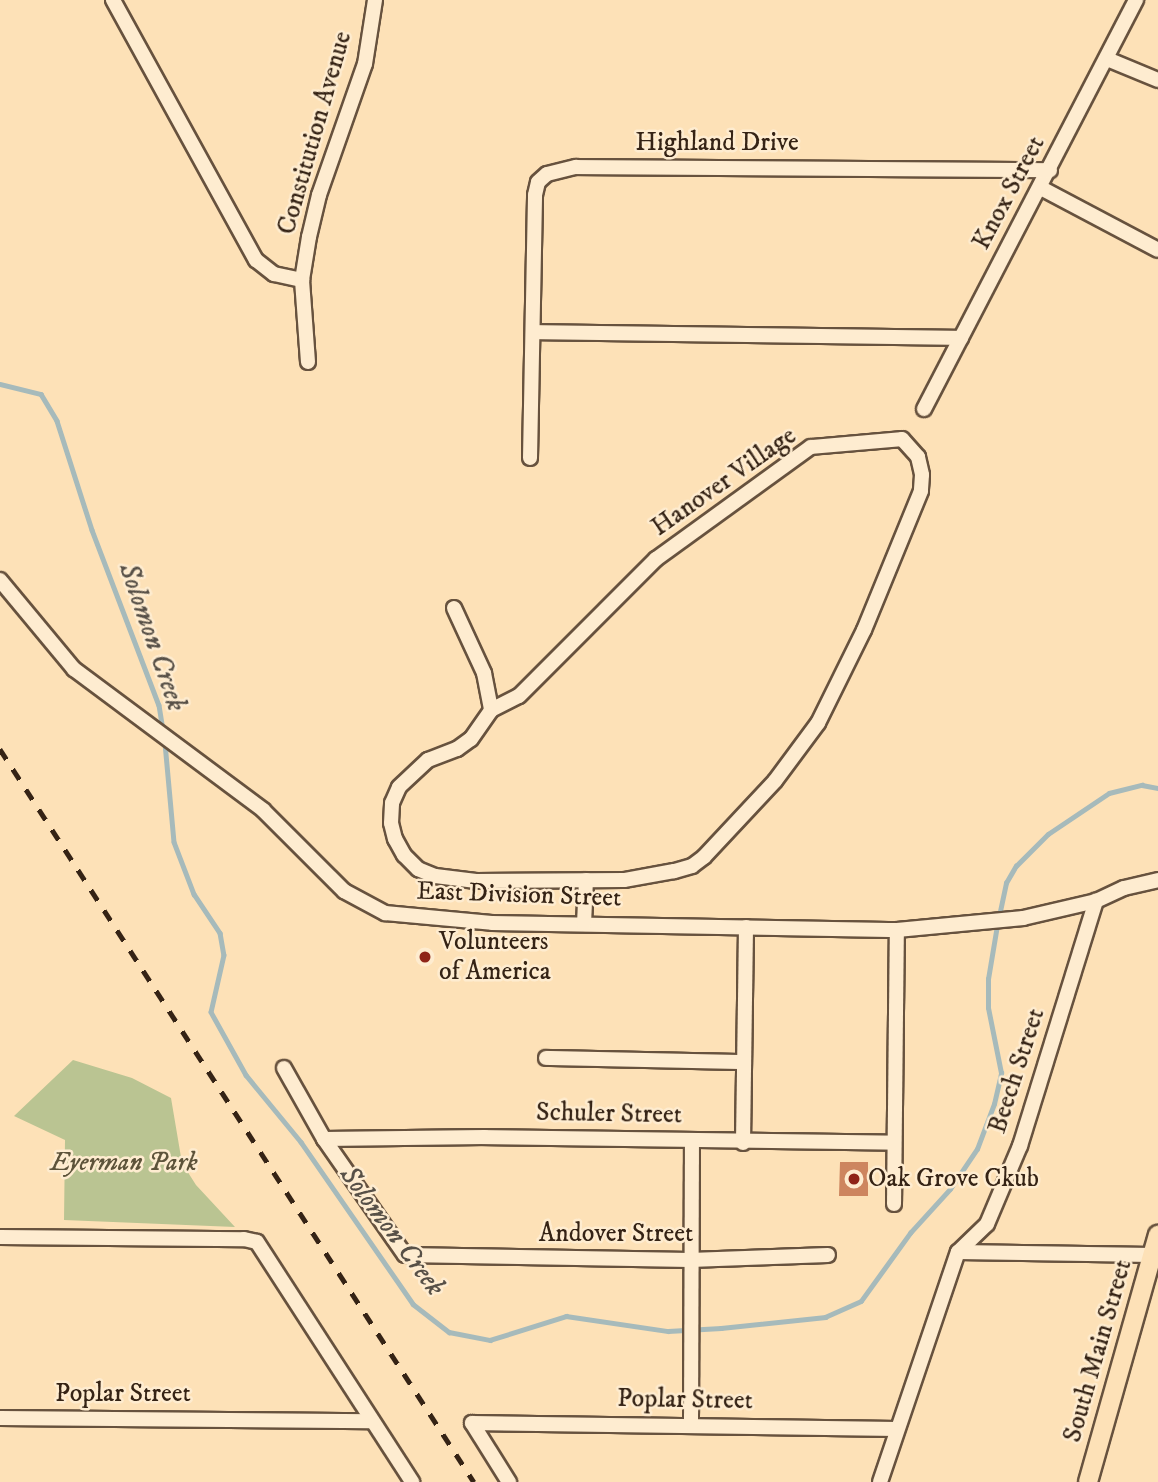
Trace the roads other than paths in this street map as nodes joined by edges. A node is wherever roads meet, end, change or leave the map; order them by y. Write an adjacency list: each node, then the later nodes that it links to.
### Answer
1 (113, 0): 9 (street)
2 (375, 0): 9 (street, Constitution Avenue)
3 (1136, 0): 4 (street, Knox Street)
4 (1108, 59): 5 (street); 6 (street, Knox Street)
5 (1158, 80)
6 (1050, 170): 7 (street, Knox Street); 10 (street, Highland Drive)
7 (1041, 188): 8 (street); 11 (street, Knox Street)
8 (1158, 250)
9 (302, 280): 12 (street, Constitution Avenue)
10 (533, 332): 11 (street); 14 (street, Highland Drive)
11 (961, 338): 13 (street, Knox Street)
12 (308, 362)
13 (924, 409)
14 (530, 458)
15 (0, 580): 21 (street, East Division Street)
16 (454, 608): 17 (street)
17 (491, 710): 18 (street, Hanover Village); 18 (street, Hanover Village)
18 (586, 880): 21 (street)
19 (1158, 880): 20 (street, East Division Street)
20 (1096, 901): 23 (street, East Division Street); 34 (street, Beech Street)
21 (584, 924): 22 (street, East Division Street)
22 (746, 927): 23 (street, East Division Street); 25 (street)
23 (897, 930): 30 (street)
24 (546, 1058): 25 (street)
25 (744, 1062): 29 (street)
26 (284, 1068): 27 (street)
27 (324, 1139): 28 (street, Schuler Street); 37 (street, Andover Street)
28 (692, 1140): 29 (street, Schuler Street); 37 (street)
29 (743, 1143): 30 (street, Schuler Street)
30 (893, 1143): 31 (street)
31 (894, 1204)
32 (1158, 1235): 36 (main road, South Main Street)
33 (0, 1237): 39 (street)
34 (958, 1252): 36 (street); 41 (street, Beech Street)
35 (828, 1255): 37 (street, Andover Street)
36 (1152, 1255): 45 (main road, South Main Street)
37 (690, 1260): 40 (street)
38 (0, 1418): 39 (street, Poplar Street)
39 (372, 1421): 42 (street)
40 (691, 1424): 41 (street, Poplar Street); 43 (street, Poplar Street)
41 (897, 1429): 44 (street, Beech Street)
42 (412, 1482)
43 (509, 1482)
44 (880, 1482)
45 (1088, 1482)

